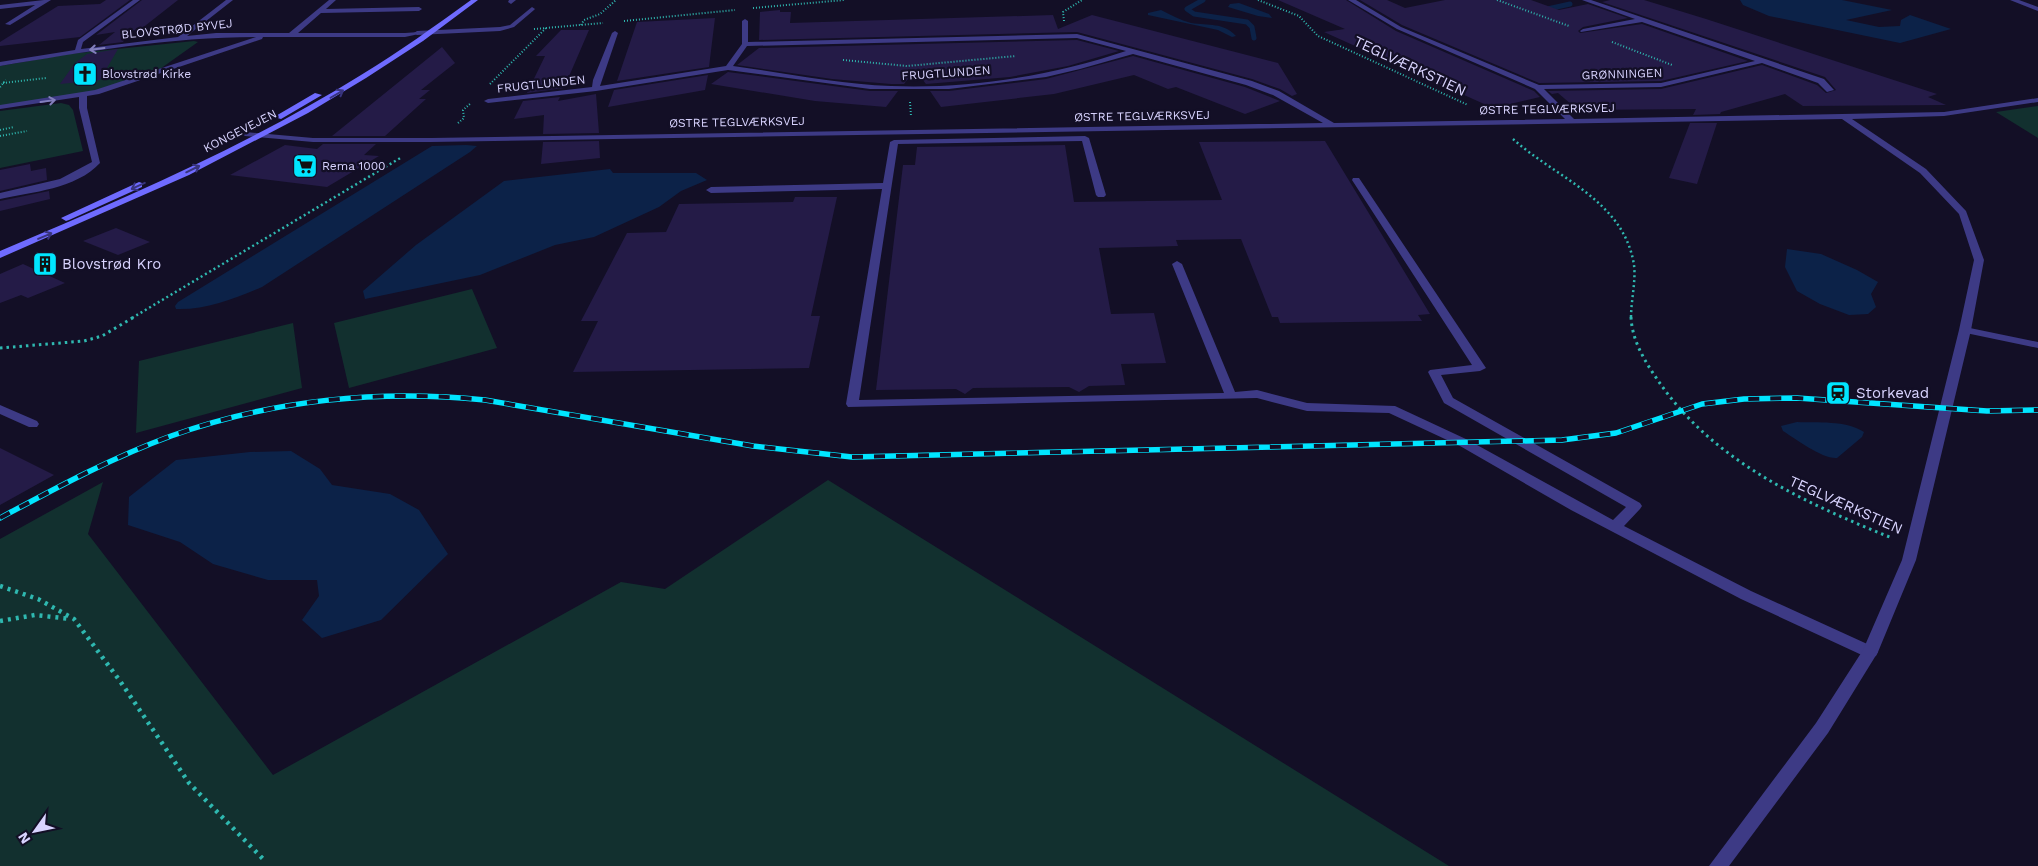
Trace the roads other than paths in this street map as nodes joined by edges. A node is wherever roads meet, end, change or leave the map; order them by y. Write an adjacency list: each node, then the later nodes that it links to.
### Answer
1 (138, 0): 26 (street)
2 (230, 0): 24 (street)
3 (333, 0): 14 (street)
4 (475, 0): 19 (main road, KONGEVEJEN)
5 (1351, 0): 31 (street, GRØNNINGEN)
6 (1584, 0): 15 (street)
7 (2013, 0): 13 (street)
8 (46, 1): 10 (street); 17 (street)
9 (454, 5): 20 (main road, KONGEVEJEN)
10 (0, 7)
11 (419, 9): 14 (street)
12 (532, 9): 19 (street, BLOVSTRØD BYVEJ)
13 (2038, 9)
14 (320, 11): 23 (street)
15 (1642, 20): 18 (street); 28 (street)
16 (745, 21): 25 (street)
17 (8, 24)
18 (1582, 31)
19 (433, 32): 20 (street, BLOVSTRØD BYVEJ); 42 (main road, KONGEVEJEN, one-way to 19)
20 (418, 33): 23 (street, BLOVSTRØD BYVEJ); 41 (main road, KONGEVEJEN)
21 (615, 33): 32 (street, FRUGTLUNDEN)
22 (268, 35): 23 (street, BLOVSTRØD BYVEJ); 24 (street, BLOVSTRØD BYVEJ); 34 (street)
23 (291, 35)
24 (179, 39): 26 (street, BLOVSTRØD BYVEJ, one-way to 26)
25 (745, 44): 27 (street); 30 (street)
26 (79, 51): 29 (street, BLOVSTRØD BYVEJ)
27 (1134, 51): 30 (street, FRUGTLUNDEN); 40 (street)
28 (1764, 61): 31 (street, GRØNNINGEN); 33 (street)
29 (0, 64)
30 (728, 68): 32 (street, FRUGTLUNDEN)
31 (1538, 87): 39 (street, GRØNNINGEN)
32 (596, 89): 36 (street, FRUGTLUNDEN)
33 (1830, 90)
34 (83, 95): 37 (street, one-way to 34); 47 (street)
35 (2038, 100): 38 (street, ØSTRE TEGLVÆRKSVEJ)
36 (488, 101)
37 (0, 107)
38 (1844, 117): 39 (street, ØSTRE TEGLVÆRKSVEJ); 51 (street)
39 (1571, 122): 40 (street, ØSTRE TEGLVÆRKSVEJ)
40 (1333, 125): 42 (street, ØSTRE TEGLVÆRKSVEJ)
41 (245, 134): 42 (street, ØSTRE TEGLVÆRKSVEJ); 48 (main road, KONGEVEJEN, one-way to 48)
42 (260, 136): 49 (main road, KONGEVEJEN, one-way to 42)
43 (1356, 180): 56 (street)
44 (887, 186): 45 (street); 46 (street); 53 (street)
45 (711, 190)
46 (1100, 195)
47 (0, 196)
48 (0, 246)
49 (0, 255)
50 (1177, 264): 53 (street)
51 (1965, 330): 52 (street); 57 (street)
52 (2038, 345)
53 (1230, 396): 56 (street)
54 (0, 409): 55 (street)
55 (33, 424)
56 (1614, 527): 57 (street)
57 (1870, 652): 58 (street)
58 (1718, 866)

